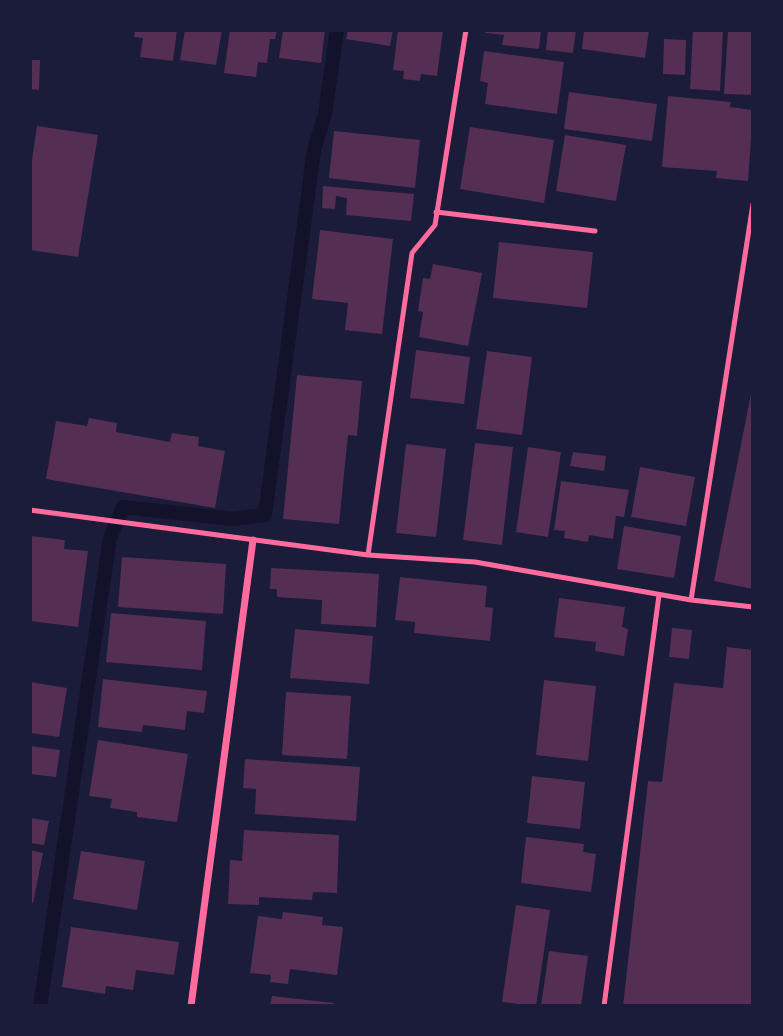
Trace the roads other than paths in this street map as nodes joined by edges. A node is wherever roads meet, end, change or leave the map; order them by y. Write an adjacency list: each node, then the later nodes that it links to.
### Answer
1 (466, 30): 3 (lane)
2 (753, 204): 9 (lane)
3 (436, 212): 4 (lane); 7 (lane)
4 (595, 231)
5 (30, 510): 6 (lane)
6 (253, 540): 7 (lane); 11 (street)
7 (368, 555): 8 (lane)
8 (659, 595): 9 (lane); 12 (lane)
9 (691, 600): 10 (lane)
10 (753, 607)
11 (191, 1006)
12 (604, 1006)

